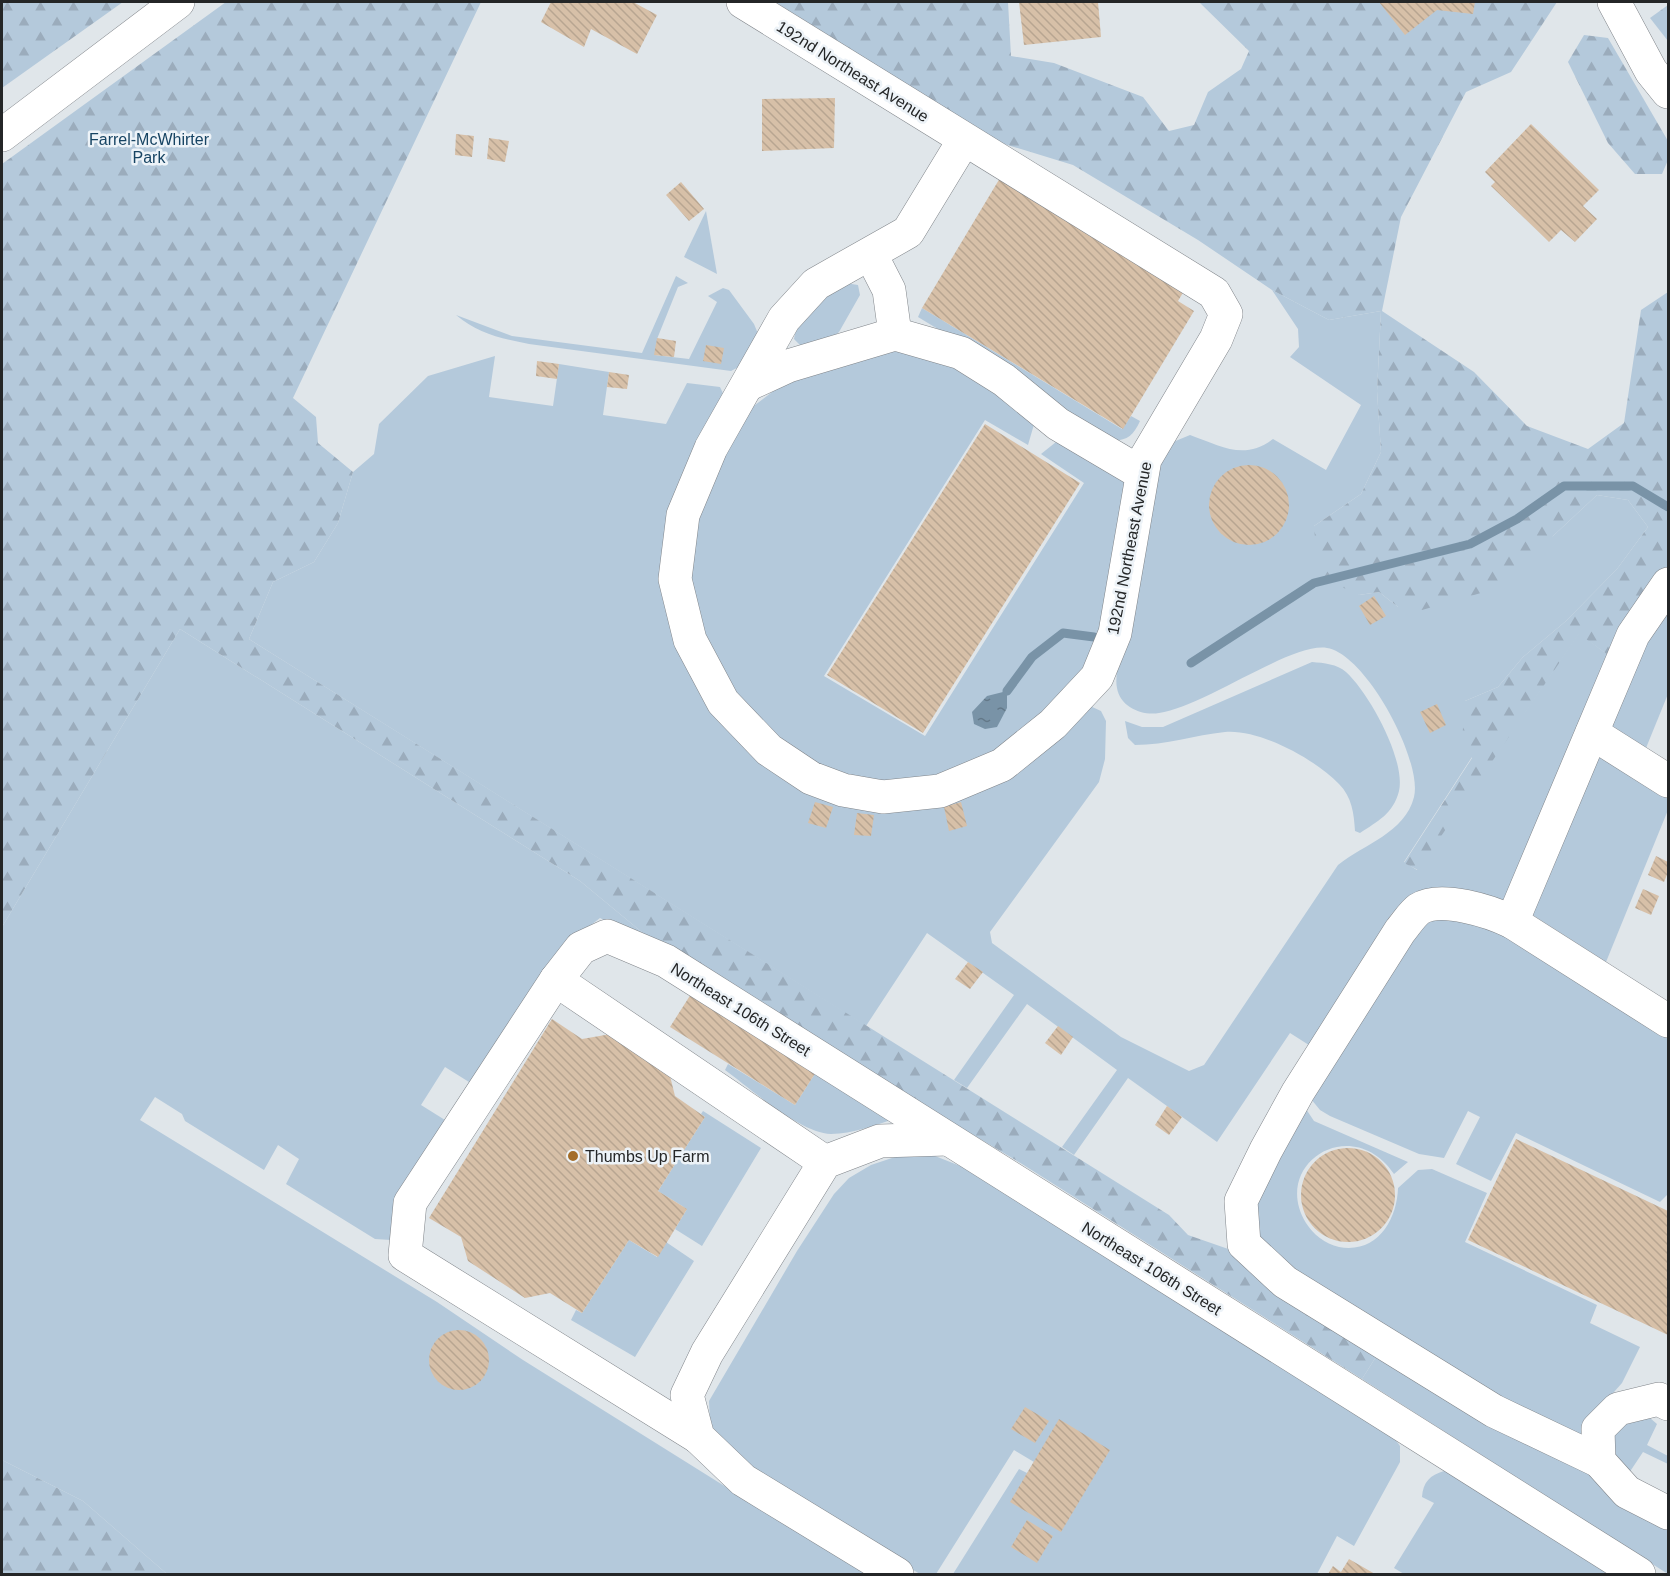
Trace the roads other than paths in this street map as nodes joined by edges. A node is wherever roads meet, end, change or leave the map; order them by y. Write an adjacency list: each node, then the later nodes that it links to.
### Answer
1 (178, 2): 5 (street)
2 (742, 2): 6 (street, 192nd Northeast Avenue)
3 (1614, 2): 4 (street)
4 (1663, 73)
5 (2, 135)
6 (964, 140): 7 (street, 192nd Northeast Avenue); 10 (street, 192nd Northeast Avenue)
7 (870, 255): 8 (street); 9 (street, 192nd Northeast Avenue)
8 (895, 334): 9 (street); 10 (street)
9 (749, 384): 10 (street, 192nd Northeast Avenue)
10 (1141, 473)
11 (1668, 584): 12 (street)
12 (1592, 733): 13 (street); 14 (street)
13 (1668, 781)
14 (1512, 922): 16 (street); 21 (street)
15 (556, 980): 17 (street, Northeast 106th Street); 18 (street); 20 (street, Northeast 106th Street)
16 (1668, 1021)
17 (947, 1139): 18 (street); 24 (street, Northeast 106th Street)
18 (825, 1162): 20 (street)
19 (1668, 1404): 21 (street)
20 (698, 1437): 23 (street)
21 (1599, 1461): 22 (street)
22 (1668, 1513)
23 (897, 1575)
24 (1639, 1575)

